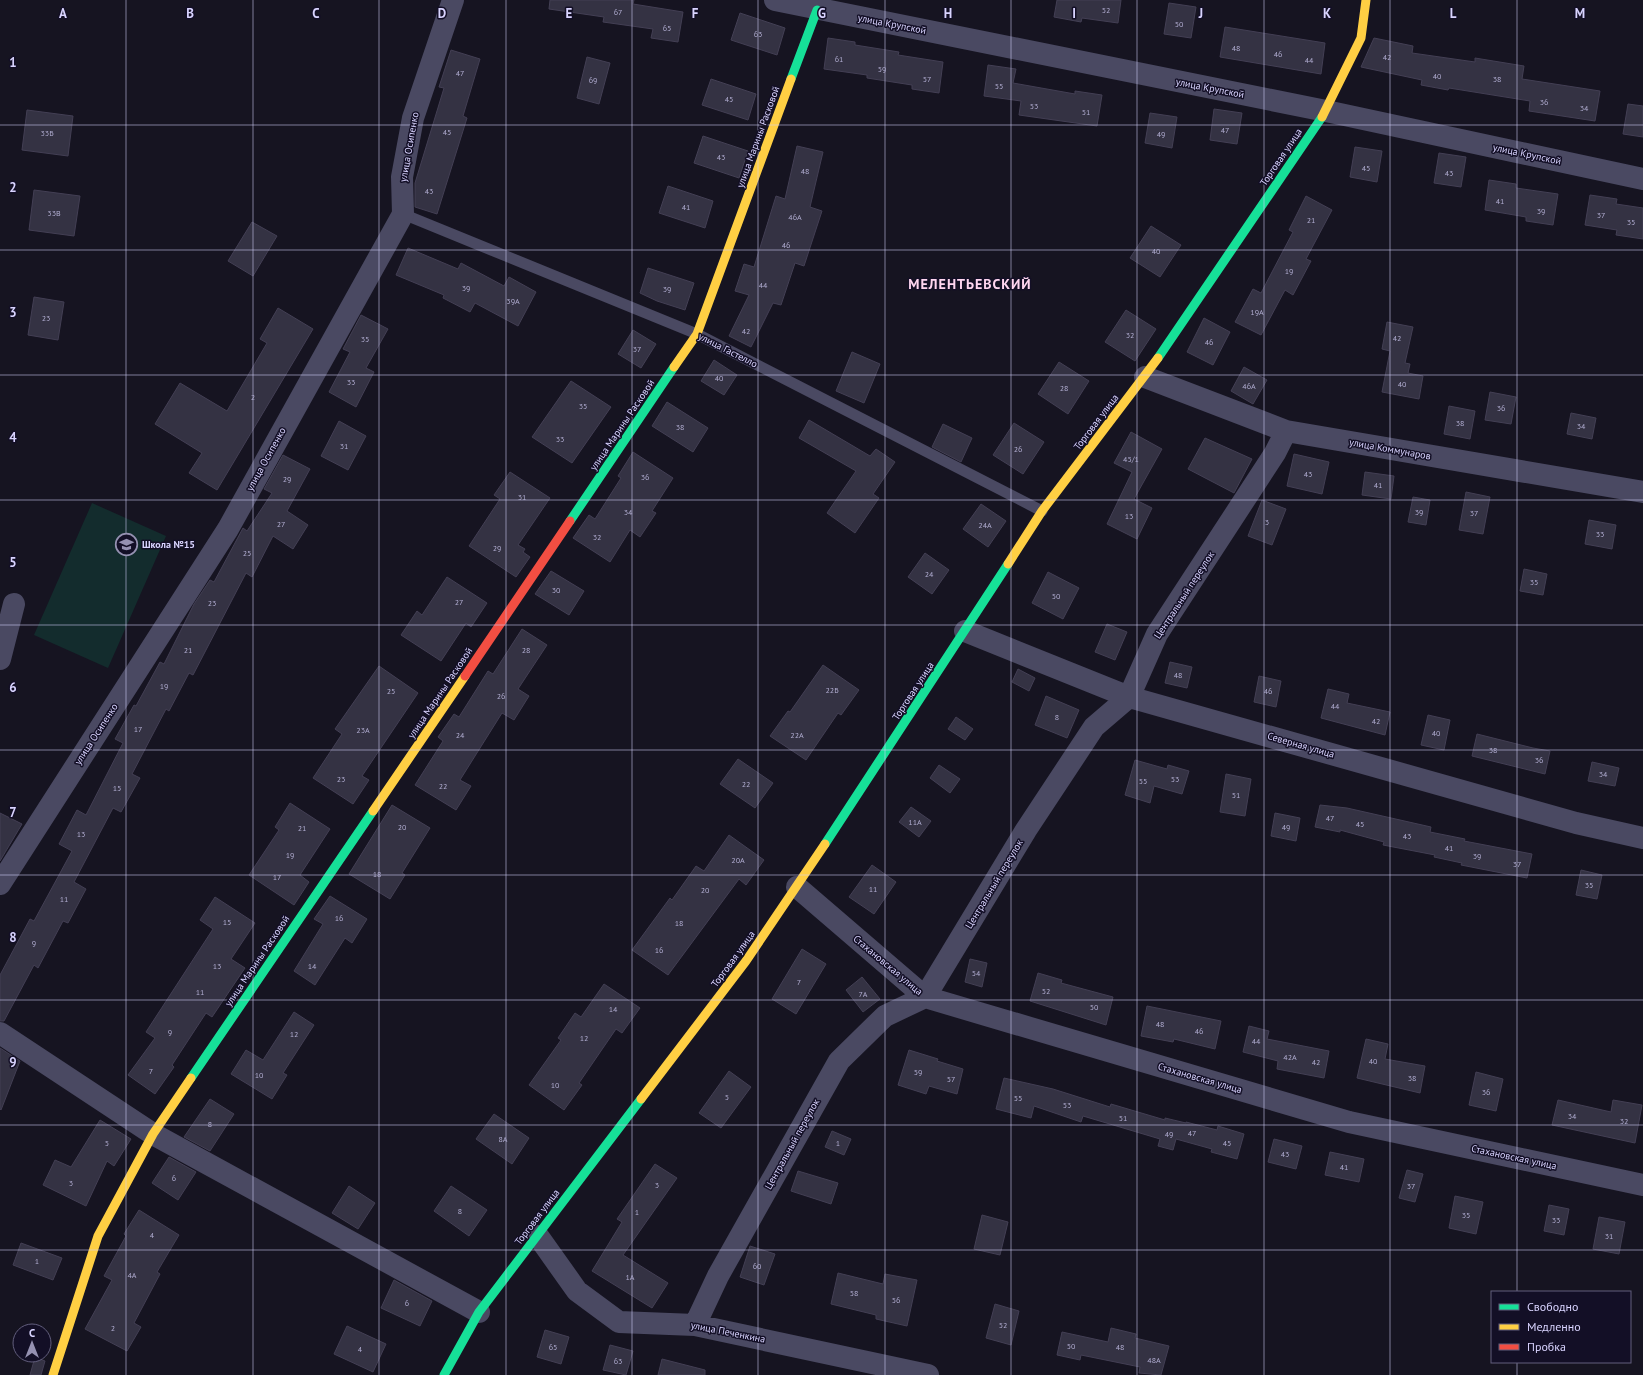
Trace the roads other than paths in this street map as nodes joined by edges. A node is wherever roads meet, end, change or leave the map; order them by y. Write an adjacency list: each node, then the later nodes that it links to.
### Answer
1 (453, 0): 7 (street, улица Осипенко)
2 (775, 0): 4 (street, улица Крупской)
3 (1366, 0): 5 (street, Торговая улица)
4 (817, 10): 5 (street, улица Крупской); 8 (street, улица Марины Расковой)
5 (1326, 111): 6 (street, улица Крупской); 9 (street, Торговая улица)
6 (1643, 180)
7 (403, 214): 8 (lane, улица Гастелло); 18 (street, улица Осипенко)
8 (697, 334): 12 (lane, улица Гастелло); 22 (street, улица Марины Расковой)
9 (1145, 377): 10 (street, улица Коммунаров); 12 (street, Торговая улица)
10 (1286, 431): 11 (street, улица Коммунаров); 16 (street, Центральный переулок)
11 (1643, 492)
12 (1042, 511): 14 (street, Торговая улица)
13 (14, 604): 15 (street)
14 (965, 631): 16 (street, Северная улица); 19 (street, Торговая улица)
15 (0, 659)
16 (1129, 697): 17 (street, Северная улица); 20 (street, Центральный переулок)
17 (1643, 838)
18 (0, 884)
19 (797, 887): 20 (street, Стахановская улица); 24 (street, Торговая улица)
20 (925, 996): 23 (street, Стахановская улица); 26 (street, Центральный переулок)
21 (0, 1033): 22 (street)
22 (153, 1134): 25 (street); 27 (street, улица Марины Расковой)
23 (1643, 1185)
24 (538, 1236): 25 (street, Торговая улица); 26 (street, улица Печенкина)
25 (479, 1312): 28 (street, Торговая улица)
26 (695, 1325): 29 (street, улица Печенкина)
27 (53, 1375)
28 (444, 1375)
29 (928, 1375)

